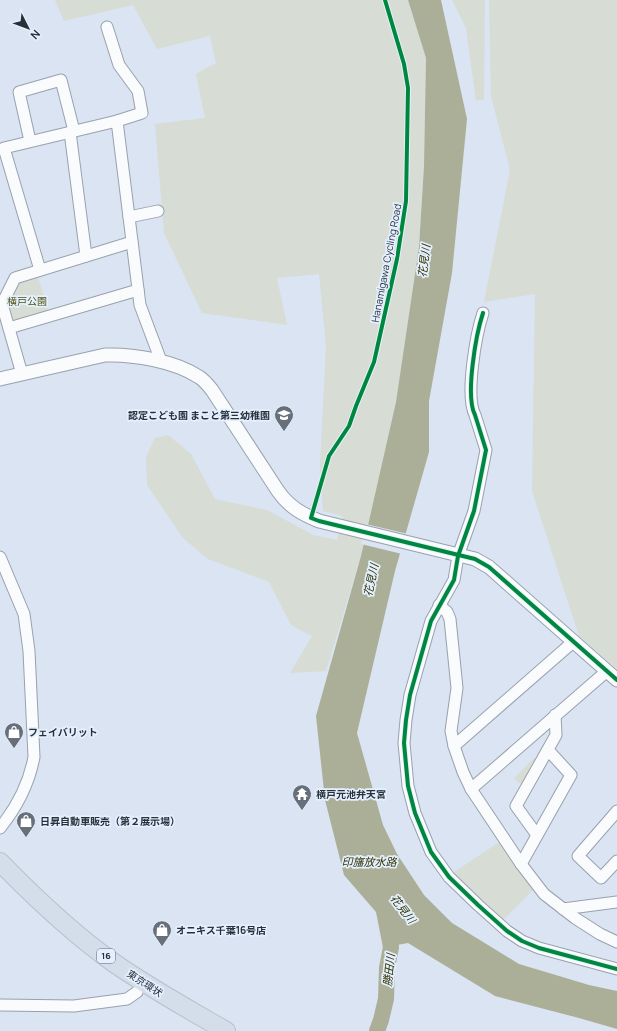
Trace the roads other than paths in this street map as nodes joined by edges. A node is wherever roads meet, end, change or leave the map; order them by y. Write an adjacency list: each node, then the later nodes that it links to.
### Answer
1 (107, 27): 2 (street)
2 (117, 121): 3 (street); 6 (street)
3 (72, 132): 4 (street); 4 (street); 8 (street)
4 (30, 141): 9 (street)
5 (158, 211): 6 (street)
6 (129, 217): 7 (street)
7 (132, 242): 8 (street); 10 (street)
8 (86, 256): 9 (street)
9 (40, 270): 12 (street)
10 (138, 290): 12 (street); 13 (street)
11 (483, 313): 16 (street)
12 (9, 328): 14 (street)
13 (161, 361): 14 (street); 16 (street)
14 (22, 374): 15 (street)
15 (0, 379)
16 (452, 555): 18 (street); 19 (street)
17 (0, 557): 27 (street)
18 (439, 605): 23 (street); 36 (street)
19 (574, 642): 20 (street); 23 (street)
20 (607, 671): 21 (street); 22 (street)
21 (617, 680)
22 (556, 715): 24 (street); 25 (street)
23 (454, 746): 25 (street)
24 (548, 750): 28 (street); 28 (street)
25 (471, 789): 31 (street)
26 (617, 811): 29 (street)
27 (0, 828)
28 (537, 836): 31 (street)
29 (617, 861)
30 (0, 862): 40 (highway, 東京環状 / 16)
31 (521, 864): 34 (street)
32 (0, 878): 37 (highway, 東京環状 / 16)
33 (617, 902): 34 (street)
34 (563, 909): 35 (street)
35 (617, 942)
36 (617, 970)
37 (138, 992): 38 (street); 39 (highway, 東京環状 / 16)
38 (0, 1005)
39 (203, 1031)
40 (226, 1031)

